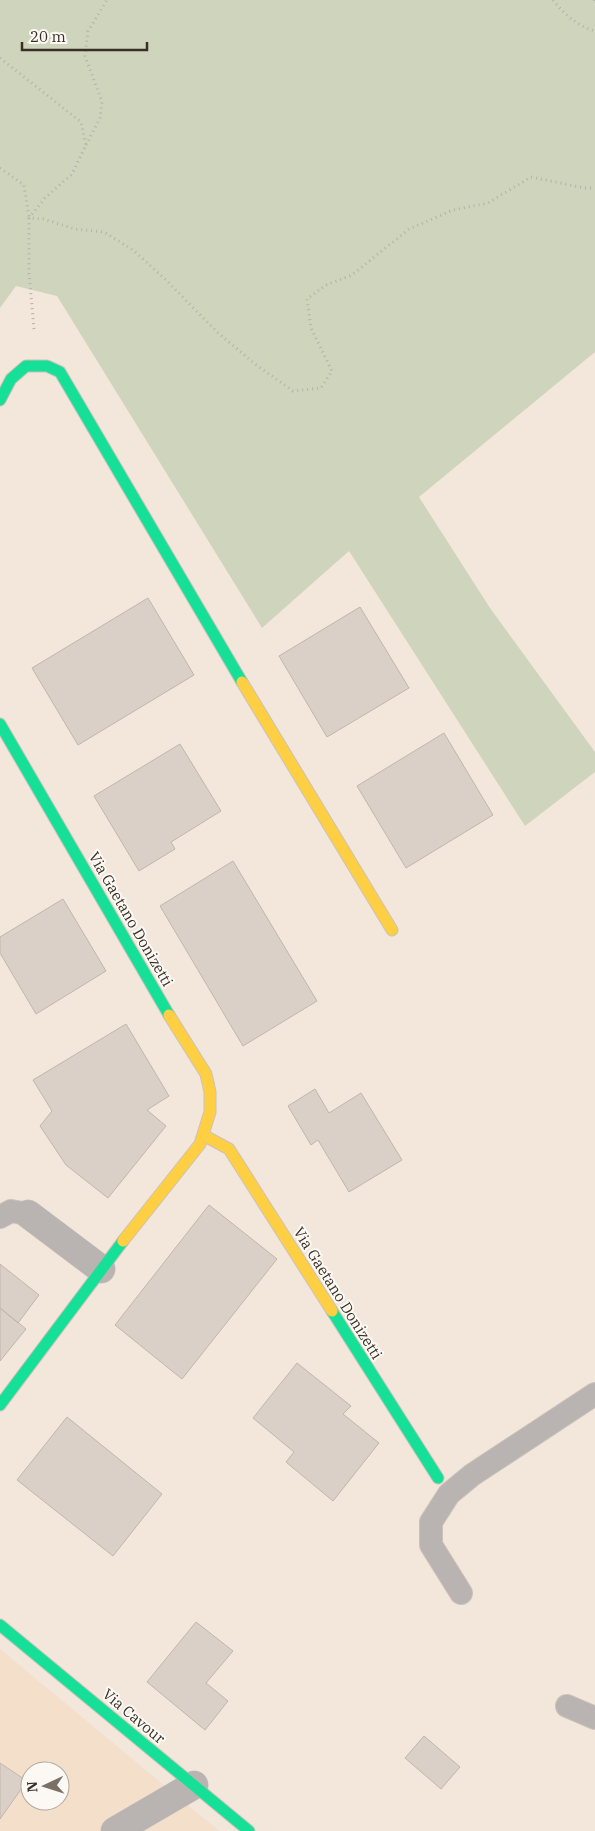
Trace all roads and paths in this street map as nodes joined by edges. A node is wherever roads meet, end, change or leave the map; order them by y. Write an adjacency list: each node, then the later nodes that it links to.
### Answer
1 (107, 0): 5 (path)
2 (553, 0): 3 (path)
3 (595, 31)
4 (0, 58): 5 (path)
5 (86, 146): 8 (path)
6 (0, 168): 8 (path)
7 (595, 188): 8 (path)
8 (29, 218): 9 (path)
9 (37, 366): 10 (street); 12 (street)
10 (0, 400)
11 (0, 724): 13 (street, Via Gaetano Donizetti)
12 (392, 930)
13 (203, 1136): 16 (street, Via Gaetano Donizetti); 19 (street, Via Gaetano Donizetti)
14 (28, 1214): 15 (lane); 16 (street)
15 (0, 1217)
16 (101, 1270): 18 (street, Via Gaetano Donizetti)
17 (595, 1394): 19 (lane)
18 (0, 1405)
19 (443, 1486): 20 (lane)
20 (461, 1593)
21 (0, 1625): 24 (street, Via Cavour)
22 (567, 1706): 23 (lane)
23 (595, 1718)
24 (194, 1785): 25 (street); 26 (street, Via Cavour)
25 (115, 1831)
26 (249, 1831)

